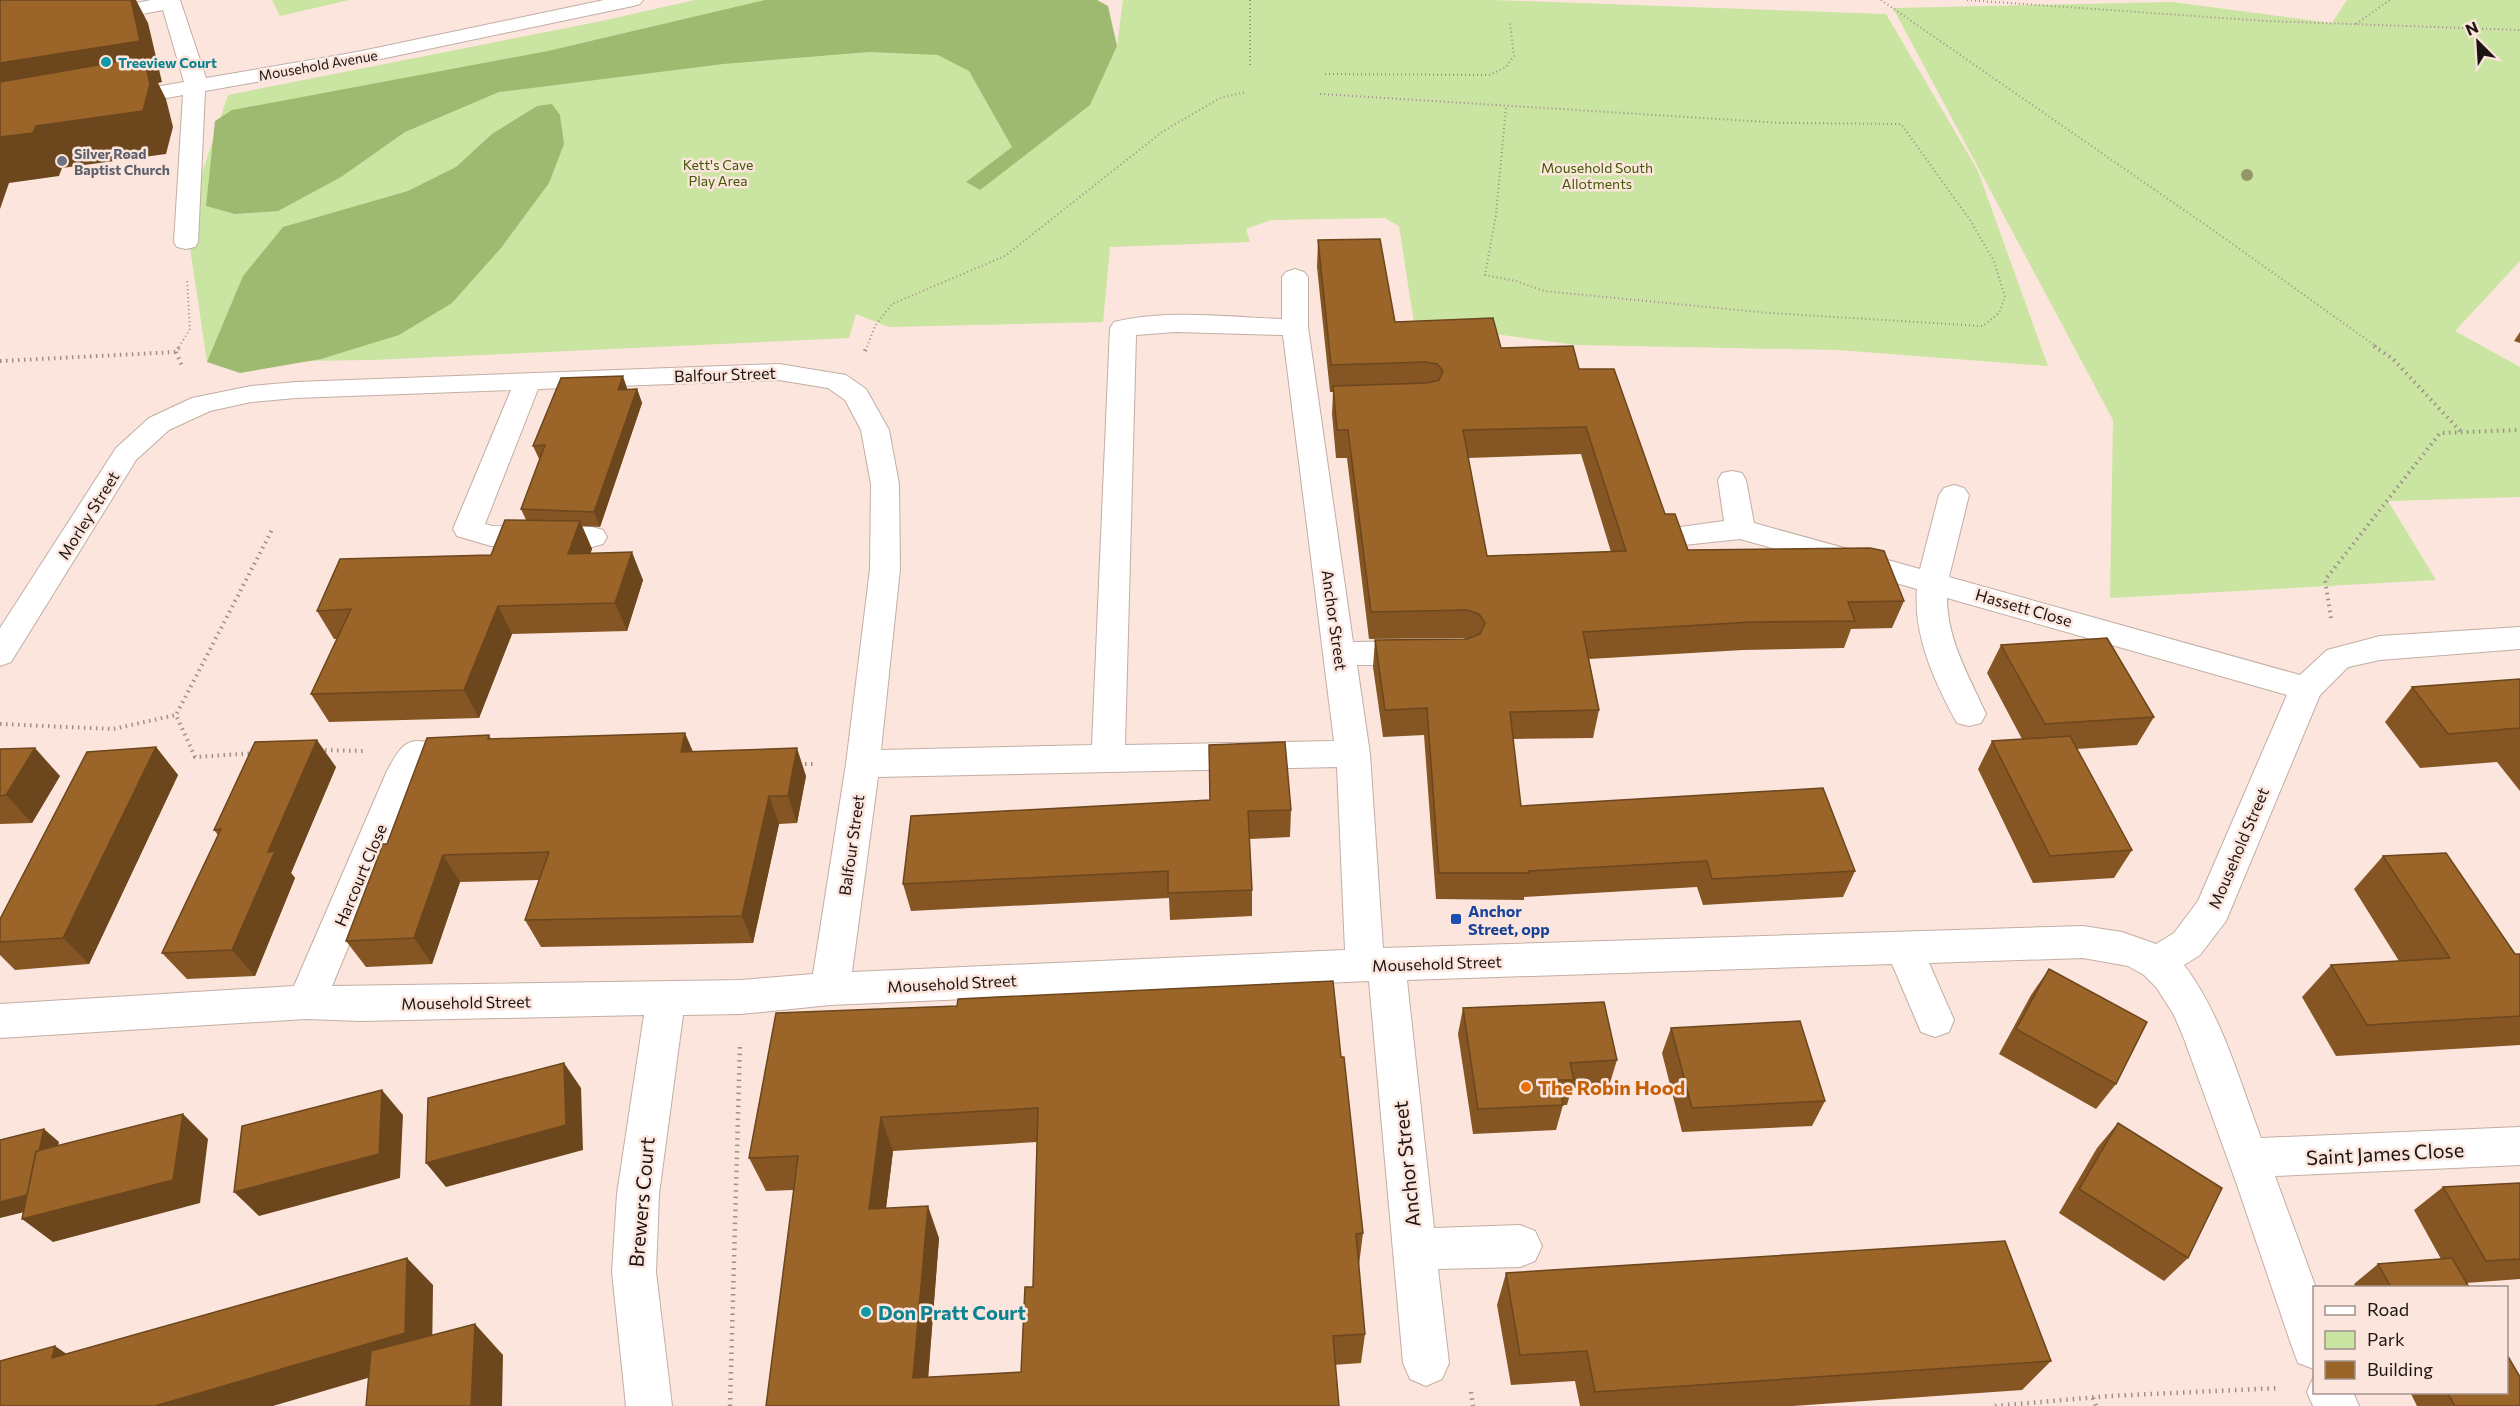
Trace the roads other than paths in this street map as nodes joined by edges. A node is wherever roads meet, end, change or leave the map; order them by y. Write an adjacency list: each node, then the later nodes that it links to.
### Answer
1 (633, 0): 4 (street, Mousehold Avenue)
2 (170, 1): 3 (street); 4 (street)
3 (73, 22)
4 (195, 88): 5 (street, Mousehold Avenue); 6 (street)
5 (105, 102)
6 (186, 242)
7 (1295, 277): 8 (street, Anchor Street)
8 (1295, 327): 20 (street, Anchor Street); 25 (street)
9 (528, 381): 10 (street, Balfour Street); 15 (street); 26 (street, Balfour Street)
10 (202, 404): 19 (street, Morley Street)
11 (1732, 480): 13 (street)
12 (1954, 495): 16 (street)
13 (1740, 529): 14 (street, Hassett Close); 16 (street, Hassett Close)
14 (1684, 535)
15 (592, 537)
16 (1932, 581): 21 (street, Hassett Close); 22 (street)
17 (2520, 638): 21 (street, Mousehold Street)
18 (1452, 652): 20 (street)
19 (0, 654)
20 (1340, 654): 24 (street, Anchor Street)
21 (2306, 689): 28 (street, Mousehold Street)
22 (1969, 714)
23 (418, 752): 32 (street, Harcourt Close)
24 (1353, 754): 25 (street); 29 (street, Anchor Street)
25 (1108, 758): 26 (street)
26 (863, 764): 30 (street, Balfour Street)
27 (1904, 949): 28 (street, Mousehold Street); 29 (street, Mousehold Street); 33 (street)
28 (2156, 963): 36 (street)
29 (1376, 965): 30 (street, Mousehold Street); 38 (street, Anchor Street)
30 (830, 989): 31 (street, Mousehold Street)
31 (666, 999): 32 (street, Mousehold Street); 41 (street, Brewers Court)
32 (306, 1002): 34 (street, Mousehold Street)
33 (1935, 1020)
34 (0, 1021)
35 (2520, 1146): 36 (street, Saint James Close)
36 (2249, 1158): 39 (street)
37 (1520, 1246): 38 (street)
38 (1414, 1249): 40 (street, Anchor Street)
39 (2313, 1344)
40 (1426, 1363)
41 (649, 1406)

